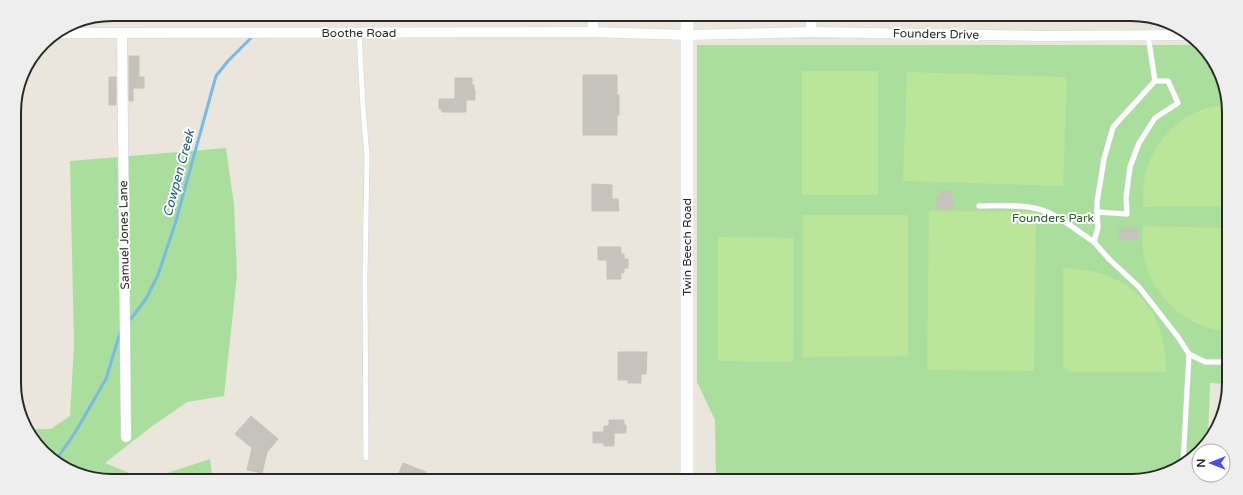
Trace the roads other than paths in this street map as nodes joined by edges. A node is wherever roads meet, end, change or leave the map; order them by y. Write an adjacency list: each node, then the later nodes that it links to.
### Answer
1 (593, 21): 4 (street)
2 (686, 21): 9 (street, Twin Beech Road)
3 (811, 21): 5 (street)
4 (593, 32): 8 (street, Boothe Road); 9 (street, Boothe Road)
5 (811, 32): 9 (street, Founders Drive); 10 (street, Founders Drive)
6 (66, 33): 7 (street, Boothe Road)
7 (122, 33): 8 (street, Boothe Road); 18 (street, Samuel Jones Lane)
8 (359, 33): 19 (lane)
9 (686, 35): 21 (street, Twin Beech Road)
10 (1148, 35): 11 (street, Founders Drive); 12 (lane)
11 (1180, 35)
12 (1155, 81): 14 (lane); 14 (lane)
13 (979, 206): 15 (lane)
14 (1097, 212): 15 (lane)
15 (1094, 242): 16 (lane)
16 (1189, 354): 17 (lane); 20 (lane)
17 (1222, 362)
18 (126, 437)
19 (366, 458)
20 (1183, 458)
21 (687, 474)

